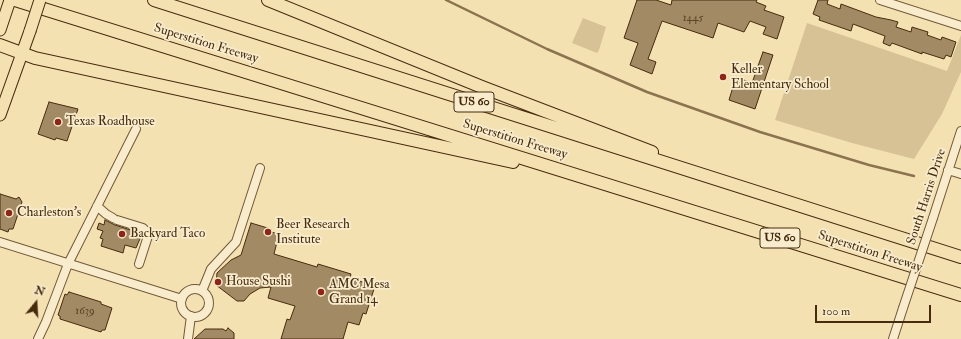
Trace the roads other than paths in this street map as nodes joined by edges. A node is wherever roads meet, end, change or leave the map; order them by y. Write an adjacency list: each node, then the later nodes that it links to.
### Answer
1 (10, 0): 7 (main road)
2 (15, 0): 17 (highway, Superstition Freeway / US 60)
3 (40, 0): 10 (main road, bridge)
4 (154, 0): 18 (highway, Superstition Freeway / US 60)
5 (268, 0): 18 (highway)
6 (880, 0): 8 (street)
7 (1, 26)
8 (961, 26)
9 (0, 45): 10 (highway)
10 (22, 53): 11 (main road); 17 (highway)
11 (0, 115)
12 (136, 129): 19 (street)
13 (961, 131): 15 (street, South Harris Drive)
14 (260, 168): 24 (street)
15 (948, 170): 16 (street); 30 (street, South Harris Drive, bridge)
16 (961, 174)
17 (598, 180): 25 (highway, Superstition Freeway / US 60)
18 (794, 205): 21 (highway, Superstition Freeway / US 60)
19 (98, 206): 22 (street); 23 (street)
20 (0, 242): 22 (street)
21 (961, 257)
22 (68, 264): 26 (street); 28 (street)
23 (139, 264)
24 (202, 291): 26 (street); 27 (street)
25 (961, 295)
26 (182, 299): 27 (street)
27 (191, 316): 29 (street)
28 (38, 339)
29 (188, 339)
30 (893, 339)

